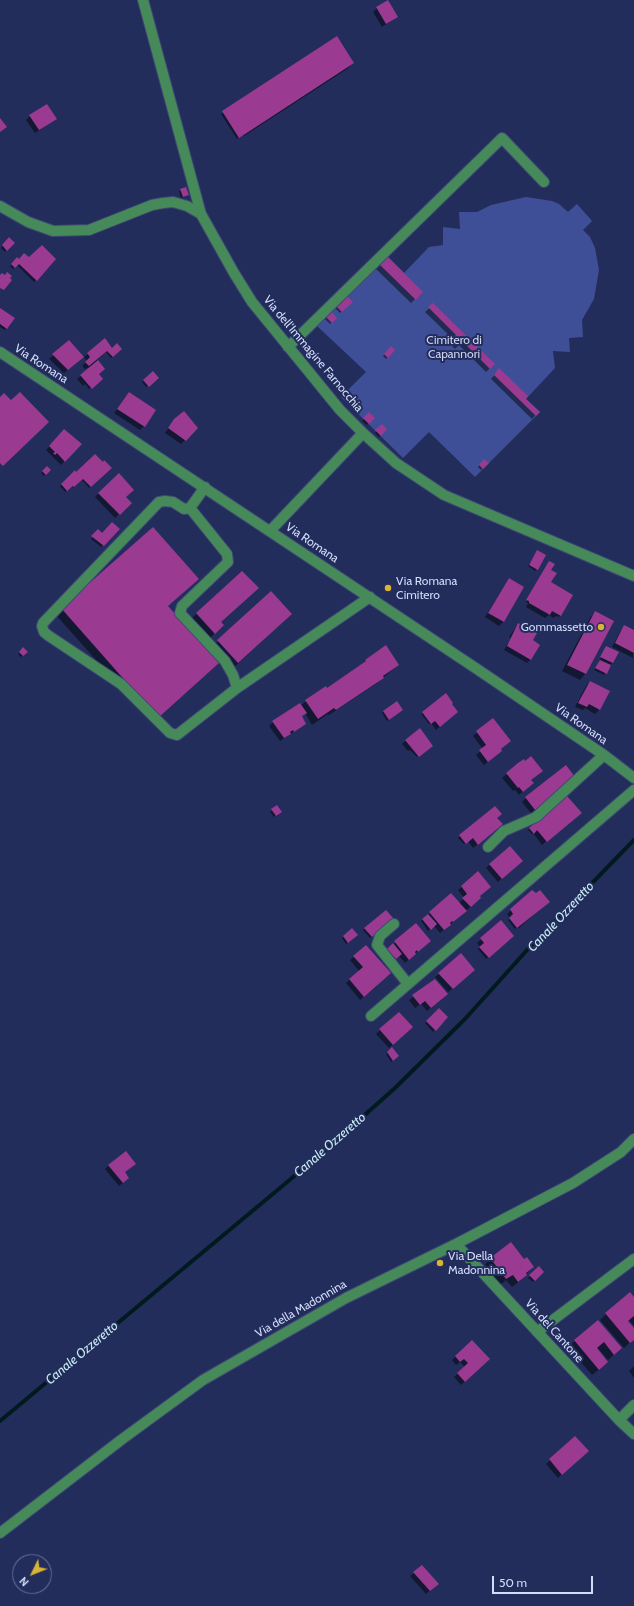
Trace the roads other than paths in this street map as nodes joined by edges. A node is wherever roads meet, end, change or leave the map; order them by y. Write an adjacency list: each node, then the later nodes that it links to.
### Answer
1 (143, 0): 4 (street, Via dell'Immagine Farnocchia)
2 (544, 182): 5 (street)
3 (0, 206): 4 (street)
4 (201, 214): 5 (street, Via dell'Immagine Farnocchia)
5 (288, 348): 7 (street, Via dell'Immagine Farnocchia)
6 (0, 352): 8 (street, Via Romana)
7 (363, 433): 10 (street); 11 (street, Via dell'Immagine Farnocchia)
8 (204, 488): 9 (street); 10 (street, Via Romana)
9 (190, 508): 13 (street); 13 (street)
10 (270, 531): 12 (street, Via Romana)
11 (634, 576)
12 (370, 597): 13 (street); 14 (street, Via Romana)
13 (237, 688)
14 (605, 757): 15 (street); 16 (street); 18 (street)
15 (634, 770)
16 (634, 778)
17 (634, 790): 20 (street)
18 (488, 847)
19 (394, 924): 20 (street)
20 (408, 984): 21 (street)
21 (371, 1016)
22 (632, 1146): 23 (street, Via della Madonnina)
23 (456, 1244): 25 (street, Via del Cantone); 29 (street, Via della Madonnina)
24 (634, 1259): 25 (street)
25 (538, 1332): 27 (street, Via del Cantone)
26 (634, 1405): 27 (street)
27 (619, 1420): 28 (street, Via del Cantone)
28 (634, 1434)
29 (0, 1533)

